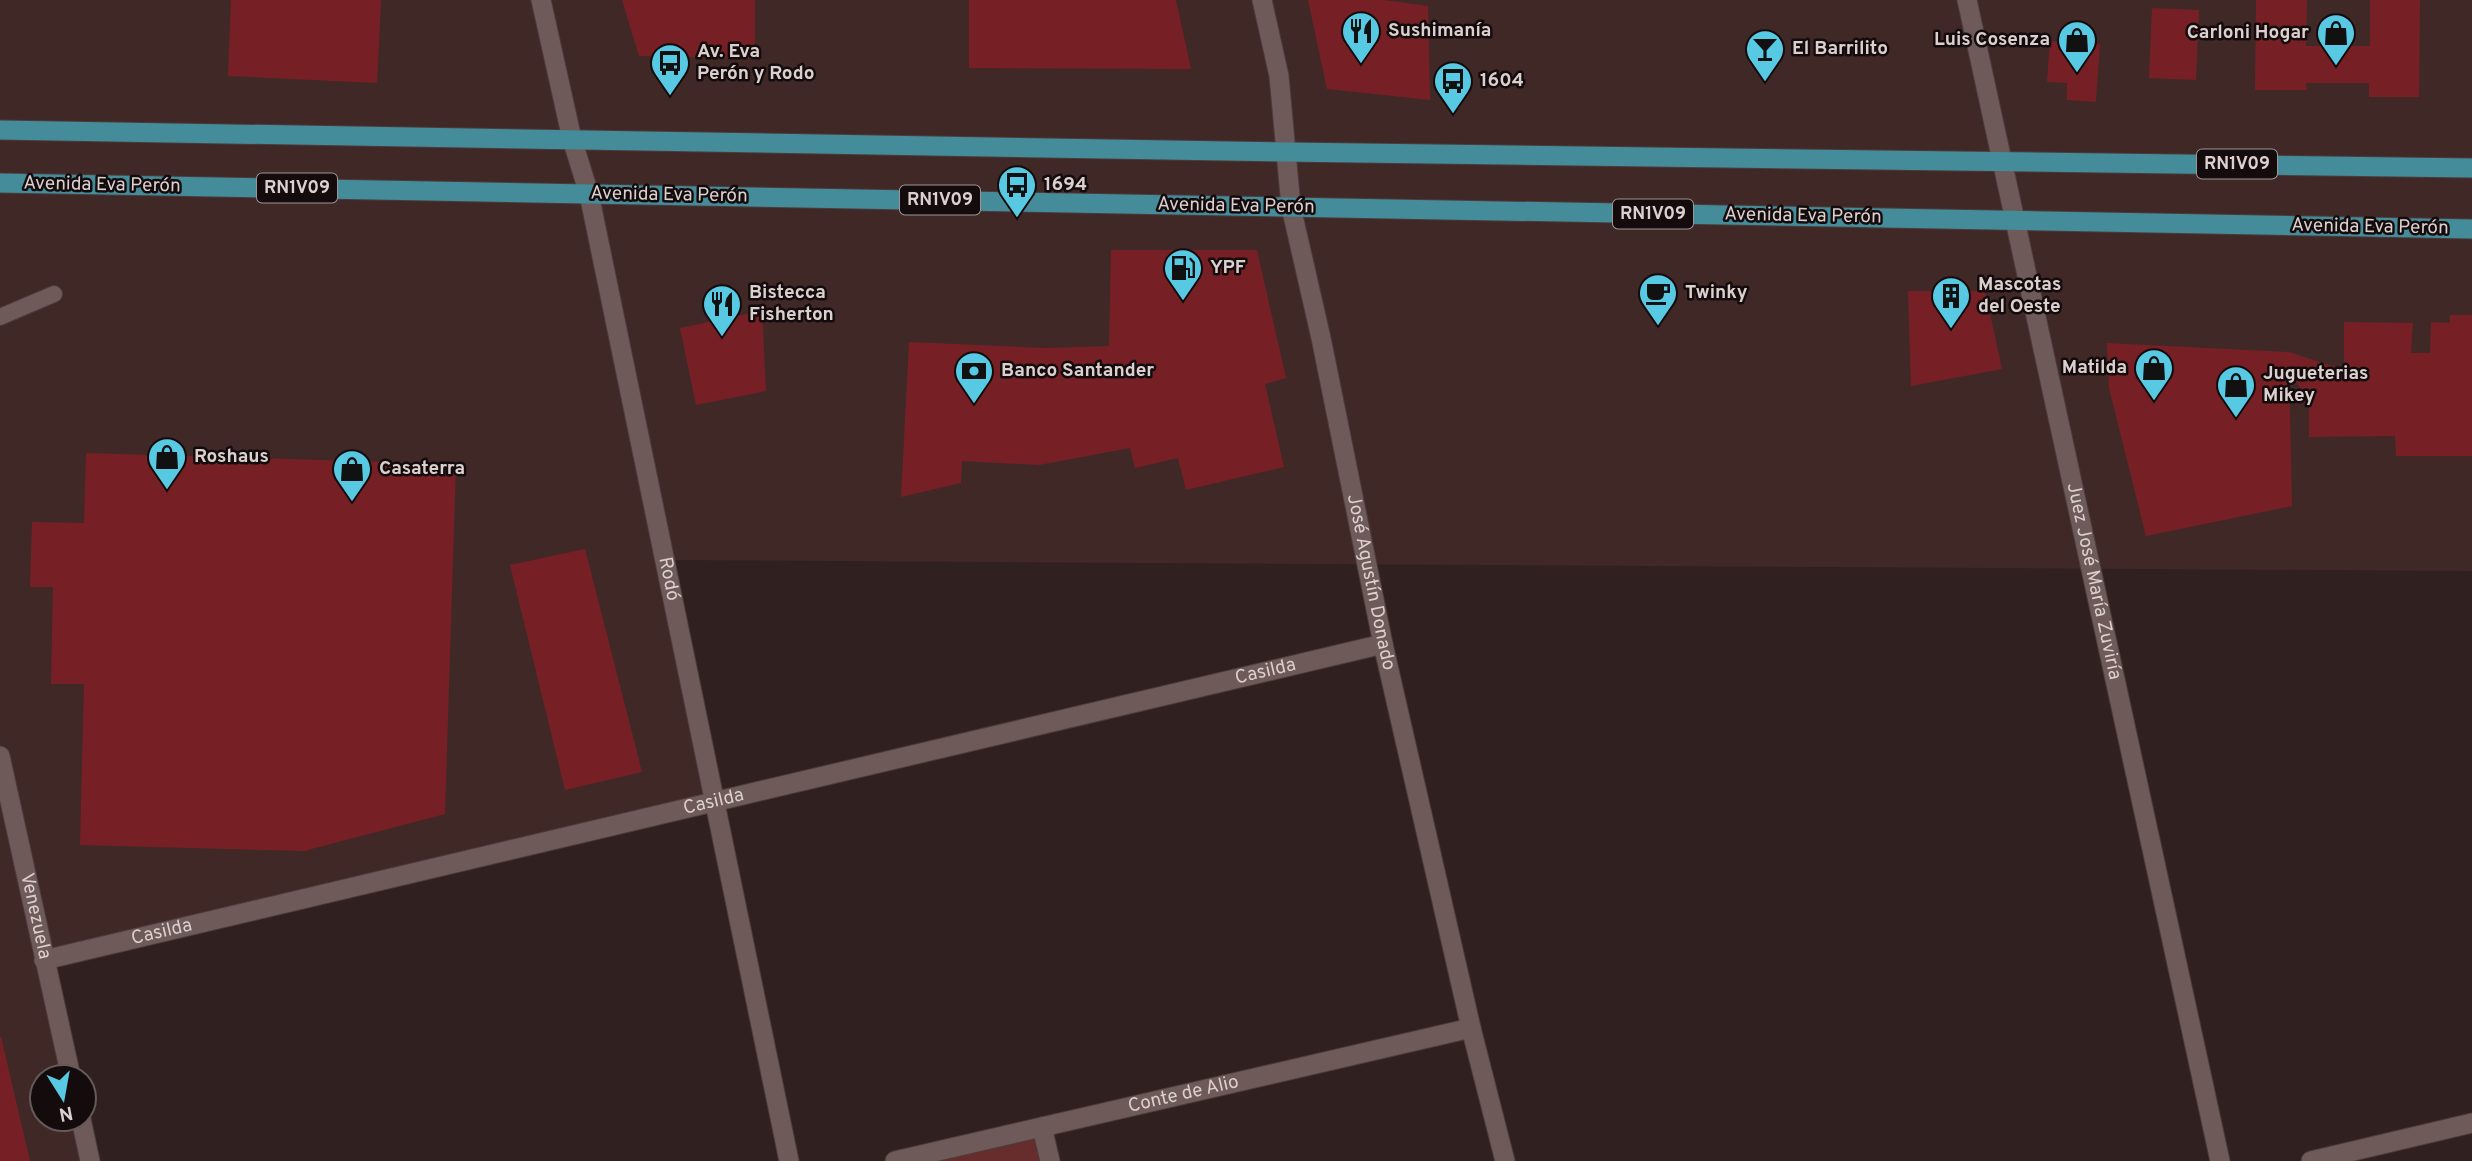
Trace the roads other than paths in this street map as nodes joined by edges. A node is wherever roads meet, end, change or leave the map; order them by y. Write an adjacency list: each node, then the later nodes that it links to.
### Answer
1 (541, 0): 5 (street, Rodó)
2 (1262, 0): 6 (street, José Agustín Donado)
3 (1967, 0): 7 (street, Juez José María Zuviría)
4 (0, 130): 5 (main road, RN1V09)
5 (572, 139): 6 (main road, RN1V09); 10 (street, Rodó)
6 (1286, 152): 7 (main road, RN1V09); 11 (street, José Agustín Donado)
7 (2003, 161): 8 (main road, RN1V09); 12 (street, Juez José María Zuviría)
8 (2472, 168)
9 (0, 183): 10 (main road, Avenida Eva Perón / RN1V09)
10 (589, 194): 11 (main road, Avenida Eva Perón / RN1V09); 18 (street, Rodó)
11 (1291, 207): 12 (main road, Avenida Eva Perón / RN1V09); 16 (street, José Agustín Donado)
12 (2016, 220): 13 (main road, Avenida Eva Perón / RN1V09); 30 (street, Juez José María Zuviría)
13 (2472, 229)
14 (54, 294): 15 (lane)
15 (0, 317)
16 (1383, 644): 18 (street, Casilda); 20 (street, José Agustín Donado)
17 (0, 756): 19 (street, Venezuela)
18 (713, 803): 19 (street, Casilda); 26 (street, Rodó)
19 (44, 960): 21 (street, Venezuela)
20 (1471, 1028): 23 (street, Conte de Alio); 29 (street, José Agustín Donado)
21 (68, 1063)
22 (2472, 1123): 31 (street)
23 (1042, 1127): 27 (street, Conte de Alio); 28 (street)
24 (84, 1133): 25 (street)
25 (90, 1161)
26 (789, 1161)
27 (895, 1161)
28 (1049, 1161)
29 (1505, 1161)
30 (2220, 1161)
31 (2311, 1161)

